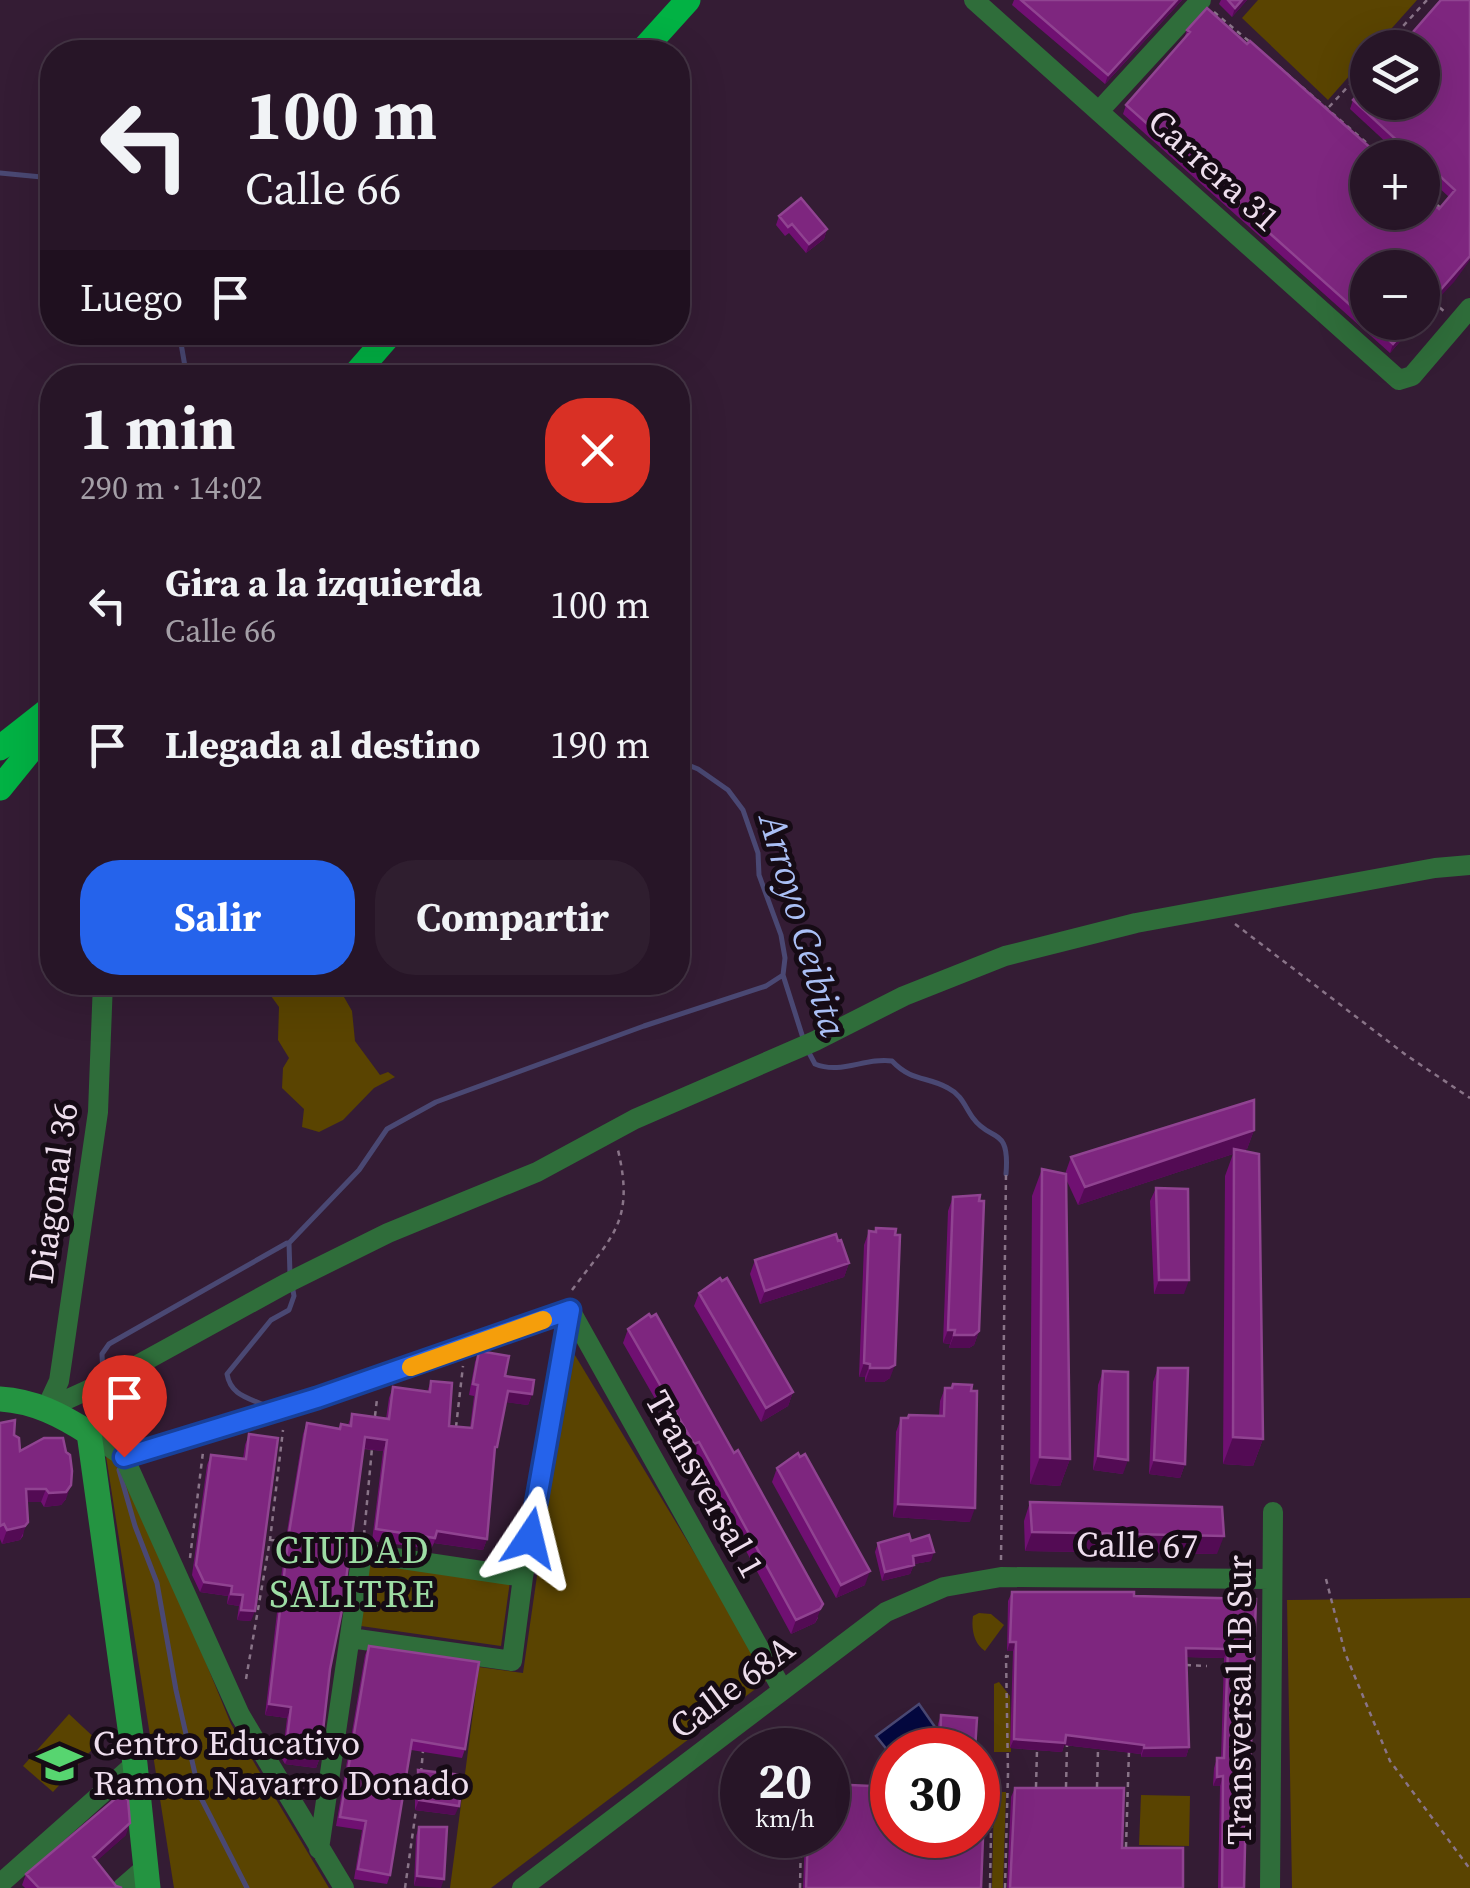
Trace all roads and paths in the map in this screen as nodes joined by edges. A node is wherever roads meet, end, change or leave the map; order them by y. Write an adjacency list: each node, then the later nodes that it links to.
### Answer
1 (688, 0): 6 (main road)
2 (974, 0): 11 (street, Carrera 31)
3 (1200, 0): 7 (path); 11 (street)
4 (1426, 0): 5 (path)
5 (1399, 30)
6 (652, 40)
7 (1257, 48)
8 (1272, 60): 10 (path)
9 (1350, 84): 10 (path)
10 (1328, 108): 12 (path)
11 (1100, 110): 16 (street, Carrera 31)
12 (1364, 140)
13 (1440, 208): 14 (path)
14 (1446, 213)
15 (1440, 302): 16 (path)
16 (1464, 316)
17 (381, 345): 18 (main road)
18 (363, 365)
19 (40, 717): 21 (main road)
20 (40, 739): 22 (main road)
21 (0, 748)
22 (0, 788)
23 (1470, 864): 24 (street)
24 (1214, 908): 26 (path); 27 (street)
25 (102, 995): 34 (street, Diagonal 36)
26 (1470, 1098)
27 (610, 1134): 29 (path); 34 (street)
28 (1006, 1174): 47 (path)
29 (562, 1313): 30 (street); 46 (street); 54 (street, Transversal 1)
30 (465, 1348): 31 (street); 36 (path)
31 (378, 1377): 33 (street); 35 (path)
32 (0, 1399): 34 (street)
33 (286, 1408): 37 (street); 42 (path)
34 (46, 1409): 38 (street)
35 (375, 1416)
36 (456, 1426)
37 (205, 1432): 40 (street); 45 (path)
38 (89, 1434): 40 (street); 61 (street)
39 (373, 1436): 44 (path)
40 (124, 1457): 55 (street)
41 (1273, 1512): 48 (street, Transversal 1B Sur)
42 (270, 1540): 43 (path); 55 (path)
43 (289, 1542)
44 (362, 1553): 46 (street); 50 (street)
45 (190, 1558)
46 (523, 1576): 50 (street)
47 (1001, 1577): 48 (street, Calle 67); 54 (street, Calle 68A)
48 (1272, 1579): 81 (street, Transversal 1B Sur)
49 (1326, 1579): 71 (path)
50 (350, 1638): 67 (street)
51 (1023, 1657): 80 (path)
52 (1171, 1664): 53 (path)
53 (1207, 1666)
54 (782, 1689): 77 (street, Calle 68A)
55 (240, 1715): 67 (street)
56 (1038, 1735): 63 (path)
57 (1068, 1736): 64 (path)
58 (1099, 1737): 65 (path)
59 (1129, 1738): 68 (path)
60 (425, 1741): 62 (path)
61 (135, 1764): 72 (street); 73 (street)
62 (420, 1778)
63 (1036, 1792)
64 (1066, 1793)
65 (1096, 1794)
66 (418, 1796): 76 (path)
67 (319, 1850): 75 (street)
68 (1126, 1850)
69 (801, 1858): 78 (path)
70 (991, 1858): 79 (path)
71 (1470, 1868)
72 (146, 1878): 74 (street)
73 (0, 1884)
74 (122, 1888)
75 (344, 1888)
76 (405, 1888)
77 (522, 1888)
78 (800, 1888)
79 (990, 1888)
80 (1004, 1888)
81 (1270, 1888)

